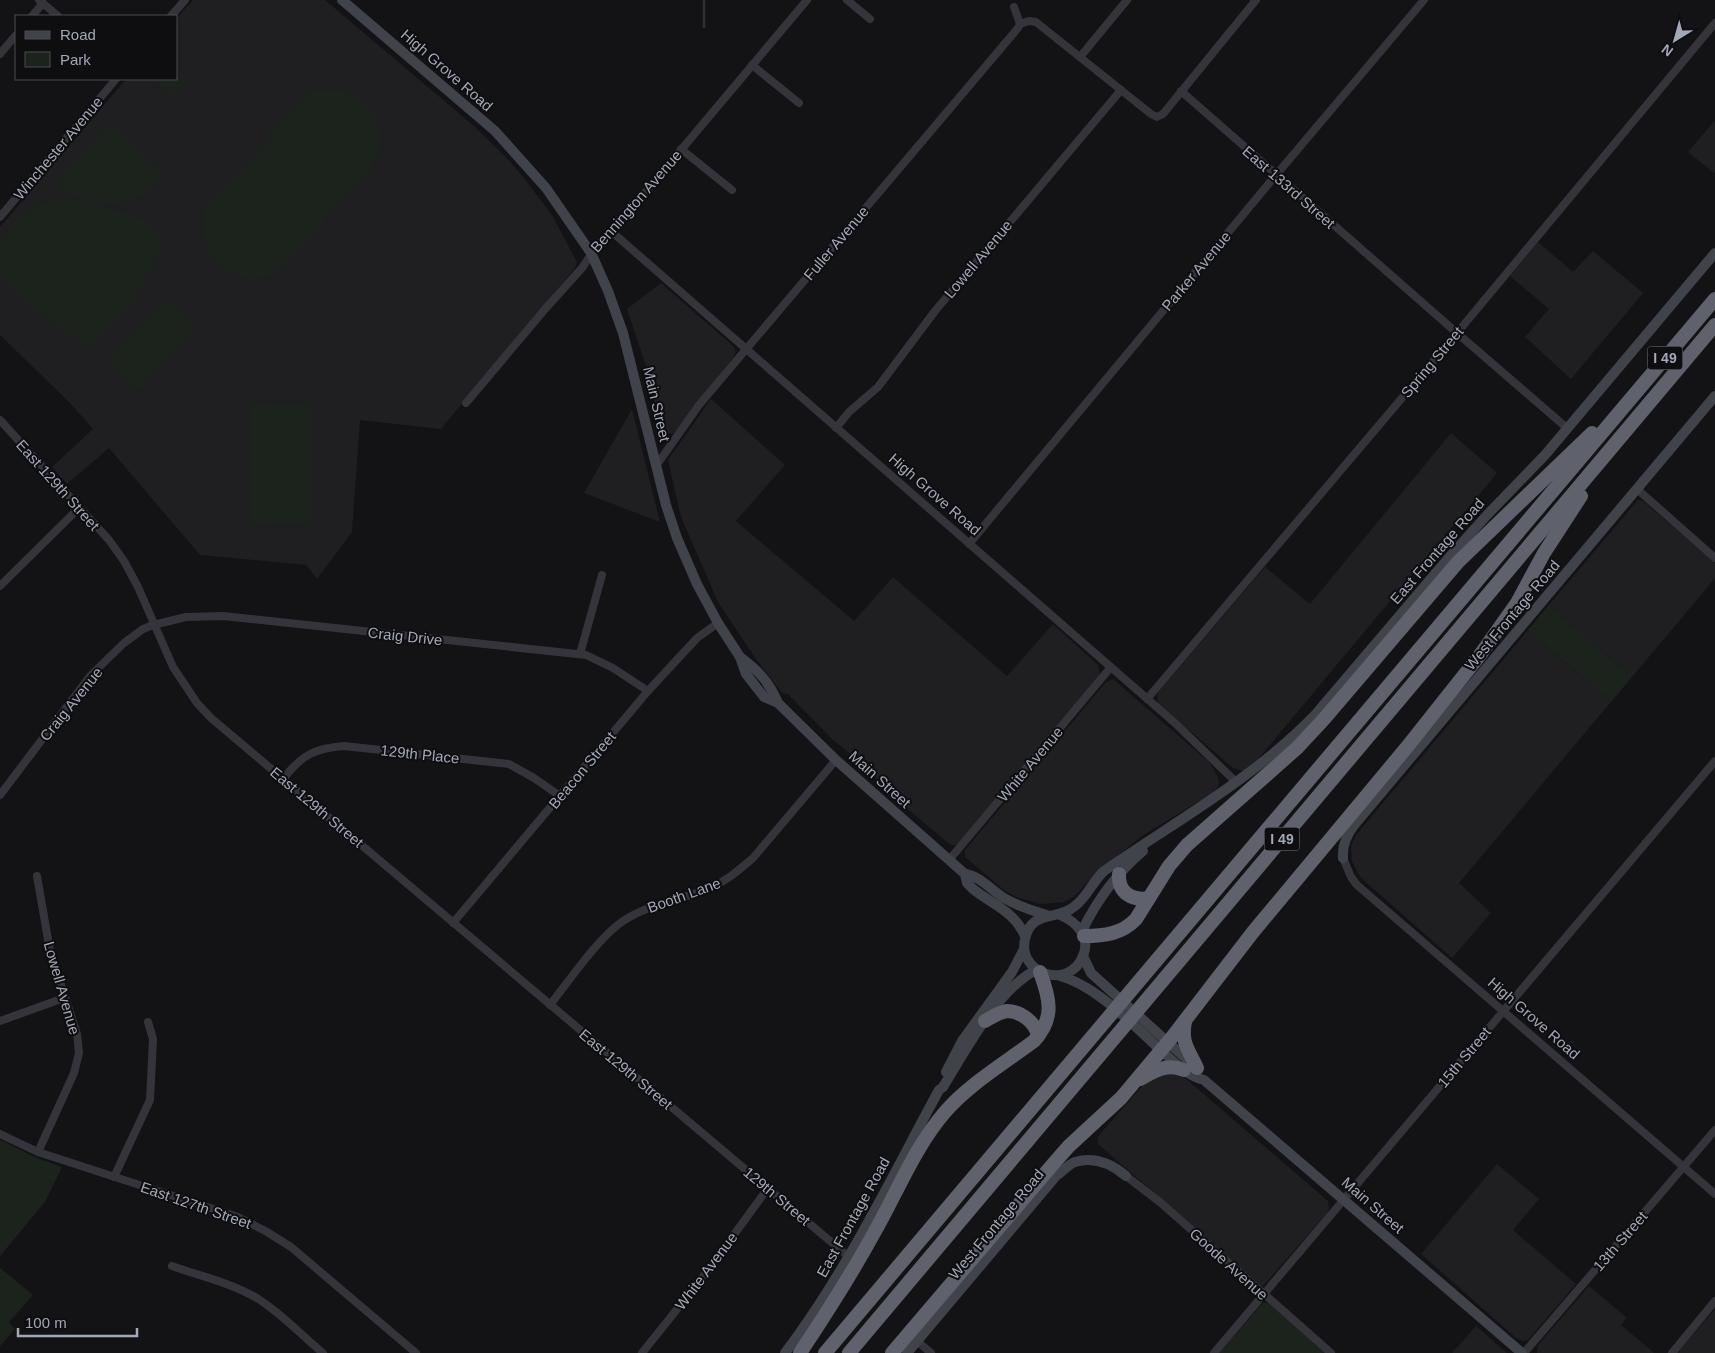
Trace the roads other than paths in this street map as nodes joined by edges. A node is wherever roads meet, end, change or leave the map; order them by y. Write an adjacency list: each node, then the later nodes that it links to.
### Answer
1 (185, 0): 12 (street)
2 (342, 0): 25 (street, High Grove Road)
3 (807, 0): 19 (street, Bennington Avenue)
4 (847, 0): 13 (street)
5 (1127, 0): 18 (street)
6 (1256, 0): 22 (street)
7 (1424, 0): 26 (street, Parker Avenue)
8 (41, 1): 10 (street); 11 (street)
9 (1014, 7): 15 (street)
10 (33, 15)
11 (57, 15)
12 (172, 15)
13 (870, 19)
14 (1715, 23): 34 (street, Spring Street)
15 (1020, 24): 18 (street); 35 (street, Fuller Avenue)
16 (15, 36): 17 (street)
17 (0, 54)
18 (1080, 57): 21 (street)
19 (752, 65): 23 (street); 24 (street, Bennington Avenue)
20 (115, 80): 28 (street, Winchester Avenue)
21 (1121, 90): 22 (street); 40 (street, Lowell Avenue)
22 (1181, 92): 26 (street, East 133rd Street)
23 (799, 103)
24 (681, 149): 27 (street); 29 (street, Bennington Avenue)
25 (528, 168): 30 (street, Main Street)
26 (1276, 175): 34 (street, East 133rd Street); 46 (street, Parker Avenue)
27 (732, 190)
28 (0, 217)
29 (612, 232): 30 (street, Bennington Avenue); 35 (street, High Grove Road)
30 (591, 253): 37 (street, Bennington Avenue); 43 (street, Main Street)
31 (1715, 253): 41 (street, East Frontage Road)
32 (1715, 299): 38 (highway, I 49)
33 (1715, 325): 42 (highway, I 49)
34 (1457, 333): 41 (street, East 133rd Street); 55 (street, Spring Street)
35 (746, 349): 40 (street, High Grove Road); 43 (street, Fuller Avenue)
36 (1715, 396): 44 (street, West Frontage Road)
37 (466, 404)
38 (1616, 417): 68 (highway); 110 (highway, I 49)
39 (0, 420): 45 (street, East 129th Street)
40 (836, 428): 46 (street, High Grove Road)
41 (1568, 428): 59 (street, East Frontage Road)
42 (1612, 447): 81 (highway); 111 (highway, I 49)
43 (656, 466): 50 (street, Main Street)
44 (1637, 489): 47 (street); 63 (street, West Frontage Road)
45 (79, 508): 49 (street); 51 (street, East 129th Street)
46 (969, 544): 53 (street, High Grove Road)
47 (1715, 558)
48 (602, 575): 52 (street)
49 (0, 586)
50 (718, 623): 54 (street, Beacon Street); 56 (street, Main Street)
51 (153, 625): 52 (street, Craig Drive); 58 (street, East 129th Street); 60 (street, Craig Avenue)
52 (580, 654): 54 (street, Craig Drive)
53 (1111, 667): 55 (street, High Grove Road); 64 (street, White Avenue)
54 (648, 691): 61 (street, Beacon Street)
55 (1147, 699): 59 (street, High Grove Road)
56 (836, 760): 64 (street, Main Street); 79 (street, Booth Lane)
57 (1715, 761): 80 (street, 15th Street)
58 (283, 779): 61 (street, 129th Place); 71 (street, East 129th Street)
59 (1236, 782): 62 (street, East Frontage Road)
60 (0, 795)
61 (560, 796): 71 (street, Beacon Street)
62 (1154, 839): 66 (street, East Frontage Road); 70 (street, East Frontage Road)
63 (1343, 858): 80 (street, High Grove Road)
64 (949, 860): 65 (street, Main Street)
65 (964, 874): 69 (street, Main Street); 73 (street, Main Street)
66 (1119, 874): 68 (highway); 72 (street, East Frontage Road)
67 (37, 876): 78 (street, Lowell Avenue)
68 (1149, 898): 72 (highway)
69 (1048, 915): 70 (street); 73 (street)
70 (1060, 915): 72 (street)
71 (453, 923): 79 (street, East 129th Street)
72 (1083, 933): 75 (street)
73 (1025, 936): 74 (street)
74 (1024, 949): 76 (street); 89 (street, East Frontage Road)
75 (1083, 956): 77 (street); 86 (street, Main Street)
76 (1038, 971): 77 (street); 82 (street, East Frontage Road); 85 (highway)
77 (1060, 976): 86 (street, Main Street)
78 (64, 998): 83 (street); 93 (street, Lowell Avenue)
79 (550, 1005): 92 (street, East 129th Street)
80 (1504, 1011): 94 (street, High Grove Road); 99 (street, 15th Street)
81 (1186, 1020): 86 (highway); 87 (highway)
82 (985, 1021): 85 (highway); 89 (street, East Frontage Road)
83 (0, 1022)
84 (148, 1022): 96 (street)
85 (1038, 1036): 109 (highway)
86 (1160, 1042): 87 (street, Main Street); 88 (highway)
87 (1190, 1069): 88 (highway); 99 (street, Main Street)
88 (1135, 1081): 112 (highway)
89 (939, 1090): 100 (street, East Frontage Road)
90 (1715, 1130): 94 (street, 13th Street)
91 (0, 1134): 93 (street, East 127th Street)
92 (704, 1134): 97 (street, 129th Street)
93 (38, 1152): 96 (street, East 127th Street)
94 (1683, 1167): 98 (street, High Grove Road); 117 (street, 13th Street)
95 (1126, 1176): 102 (street, Goode Avenue); 104 (street, West Frontage Road)
96 (114, 1177): 106 (street, East 127th Street)
97 (768, 1188): 100 (street, 129th Street); 107 (street, White Avenue)
98 (1715, 1194)
99 (1343, 1199): 102 (street, 15th Street); 117 (street, Main Street)
100 (849, 1257): 108 (street, East Frontage Road)
101 (172, 1266): 105 (street)
102 (1263, 1294): 115 (street, 15th Street); 116 (street, Goode Avenue)
103 (1715, 1301): 118 (street)
104 (917, 1341): 113 (street, West Frontage Road); 114 (street)
105 (322, 1353)
106 (416, 1353)
107 (642, 1353)
108 (785, 1353)
109 (800, 1353)
110 (825, 1353)
111 (849, 1353)
112 (892, 1353)
113 (907, 1353)
114 (931, 1353)
115 (1214, 1353)
116 (1331, 1353)
117 (1523, 1353)
118 (1672, 1353)

